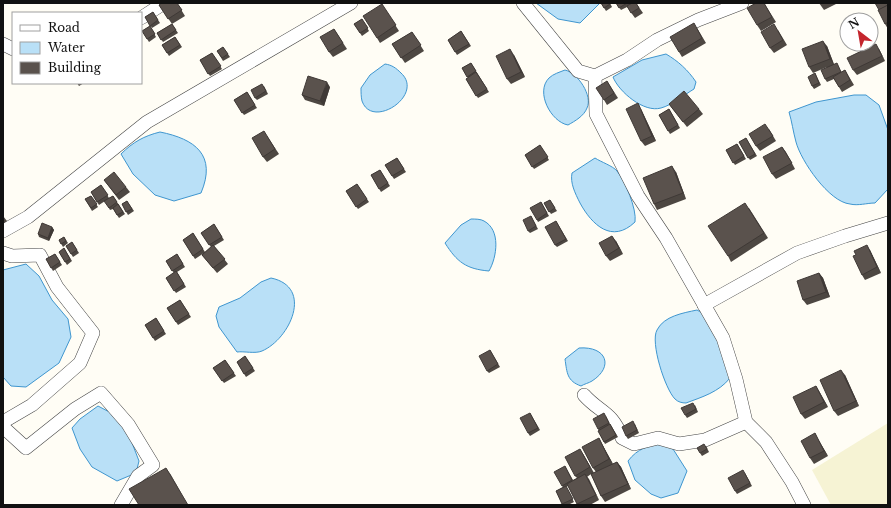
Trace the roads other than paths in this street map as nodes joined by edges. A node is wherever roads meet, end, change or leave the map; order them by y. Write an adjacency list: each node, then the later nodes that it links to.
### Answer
1 (164, 3): 5 (street)
2 (351, 3): 10 (street)
3 (523, 3): 8 (street)
4 (742, 3): 8 (street)
5 (142, 17)
6 (3, 44): 7 (street)
7 (12, 48)
8 (595, 76): 12 (street)
9 (888, 223): 12 (street)
10 (3, 231)
11 (3, 253): 14 (street)
12 (704, 304): 15 (street)
13 (584, 395): 15 (street)
14 (3, 422)
15 (746, 422): 18 (street)
16 (3, 427): 17 (street)
17 (121, 505)
18 (804, 505)

